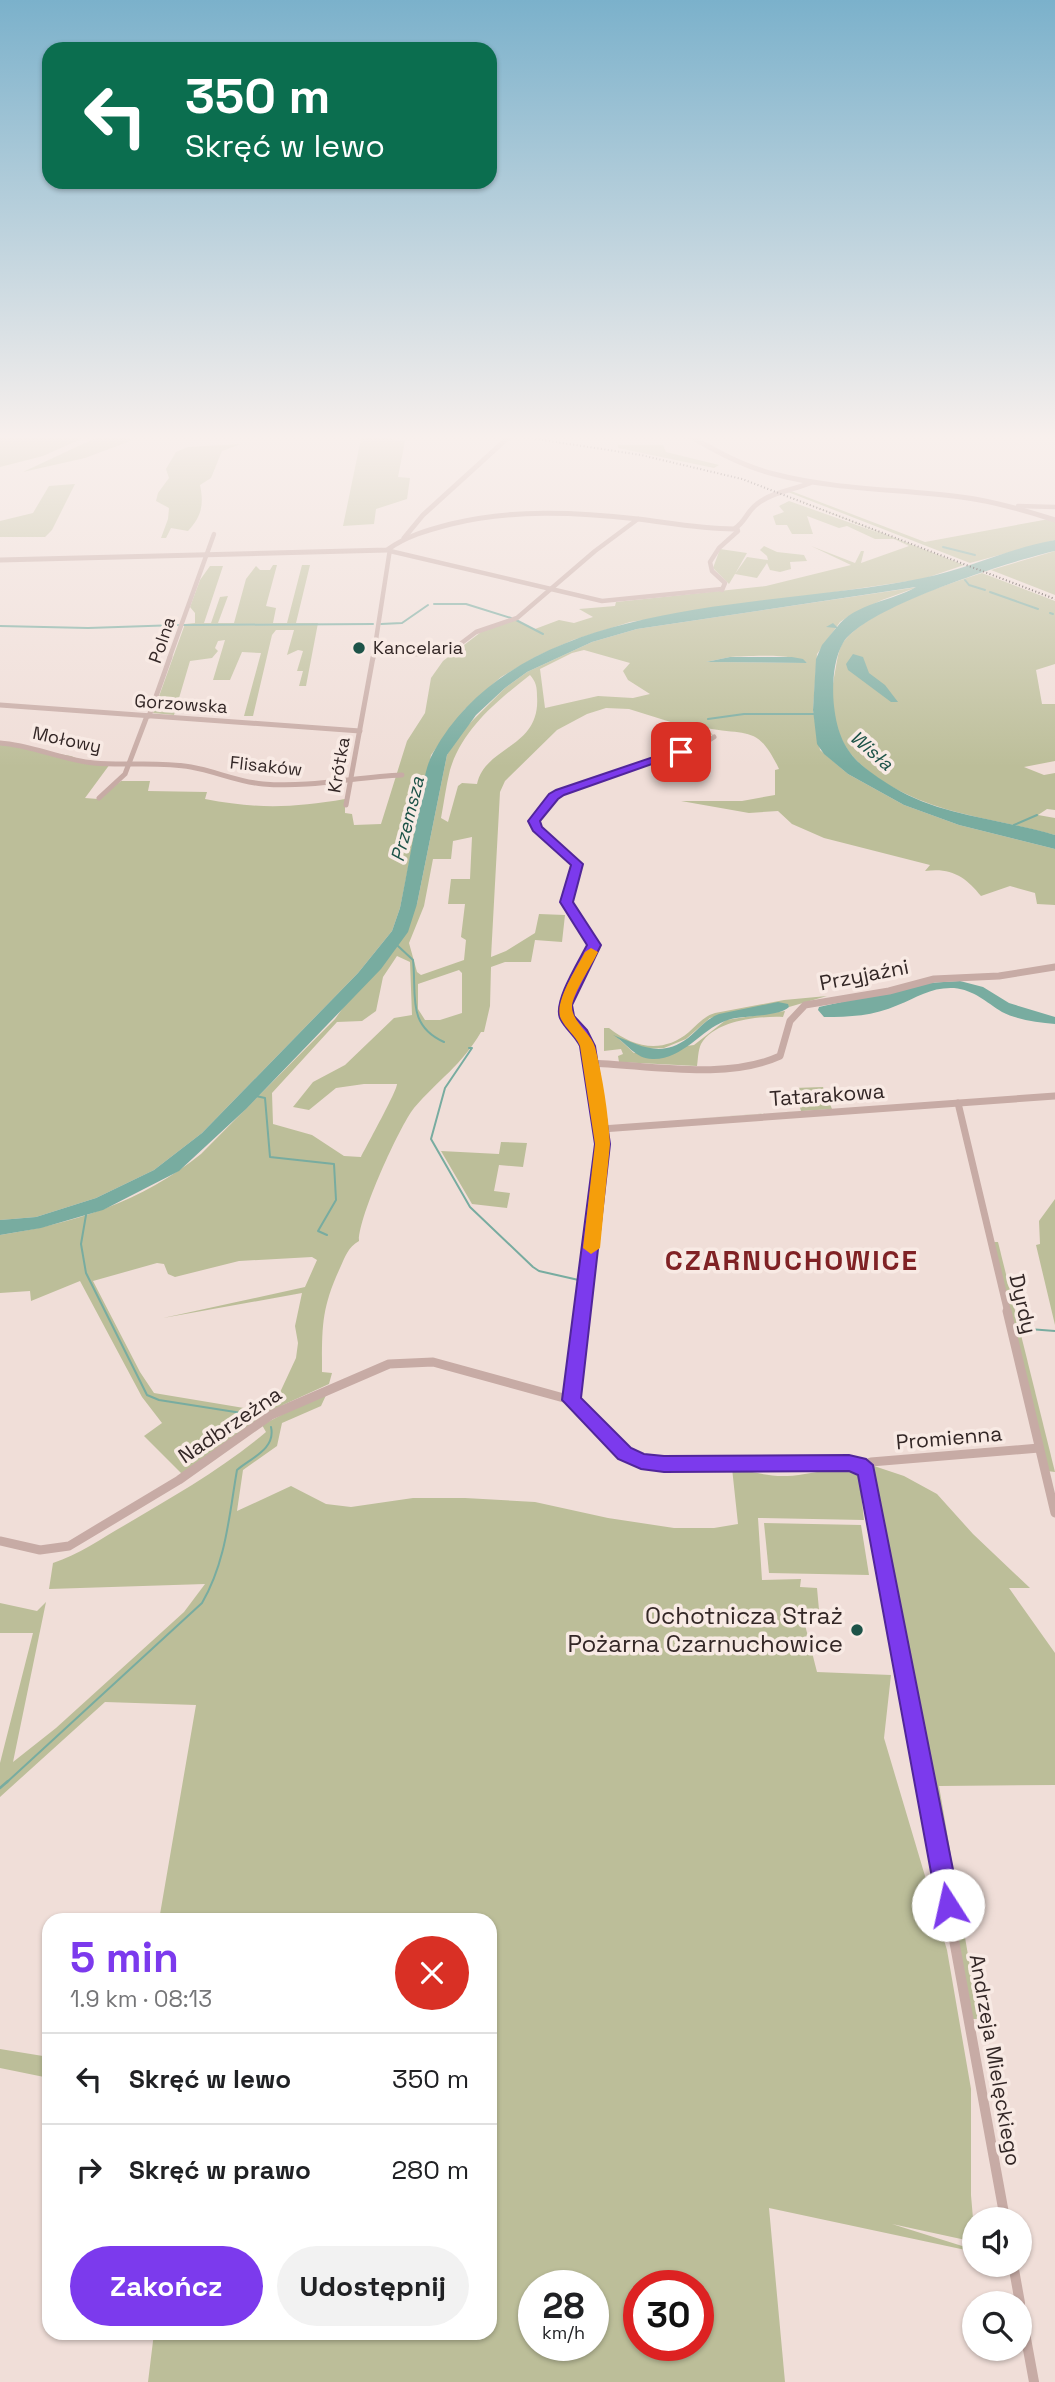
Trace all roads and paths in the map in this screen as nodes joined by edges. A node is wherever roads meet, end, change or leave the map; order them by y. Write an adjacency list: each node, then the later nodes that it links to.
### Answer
1 (210, 545): 6 (street, Polna)
2 (396, 545): 5 (street)
3 (604, 545): 8 (street)
4 (722, 545): 8 (street)
5 (390, 550): 6 (street); 8 (street); 9 (street, Krótka)
6 (207, 555): 7 (street); 11 (street, Polna)
7 (0, 560)
8 (554, 589): 9 (street)
9 (373, 654): 12 (street, Krótka)
10 (0, 705): 11 (street, Gorzowska)
11 (148, 716): 12 (street, Gorzowska); 15 (street, Polna)
12 (360, 731): 17 (street, Krótka)
13 (714, 737): 21 (street)
14 (0, 743): 15 (street, Mołowy)
15 (129, 764): 17 (street, Flisaków); 18 (street, Polna)
16 (402, 775): 17 (street, Flisaków)
17 (350, 779): 19 (street, Krótka)
18 (100, 797)
19 (346, 805)
20 (1055, 967): 21 (street, Przyjaźni)
21 (590, 1063): 24 (street)
22 (1055, 1096): 23 (street, Tatarakowa)
23 (958, 1103): 24 (street, Tatarakowa); 26 (street, Dyrdy)
24 (602, 1129): 25 (street)
25 (571, 1400): 27 (street); 29 (street, Nadbrzeżna)
26 (1039, 1448): 27 (street, Promienna); 28 (street, Dyrdy)
27 (862, 1467): 30 (street, Andrzeja Mielęckiego)
28 (1055, 1513)
29 (0, 1541)
30 (1002, 2207)
31 (1030, 2361): 32 (street)
32 (1034, 2382)

